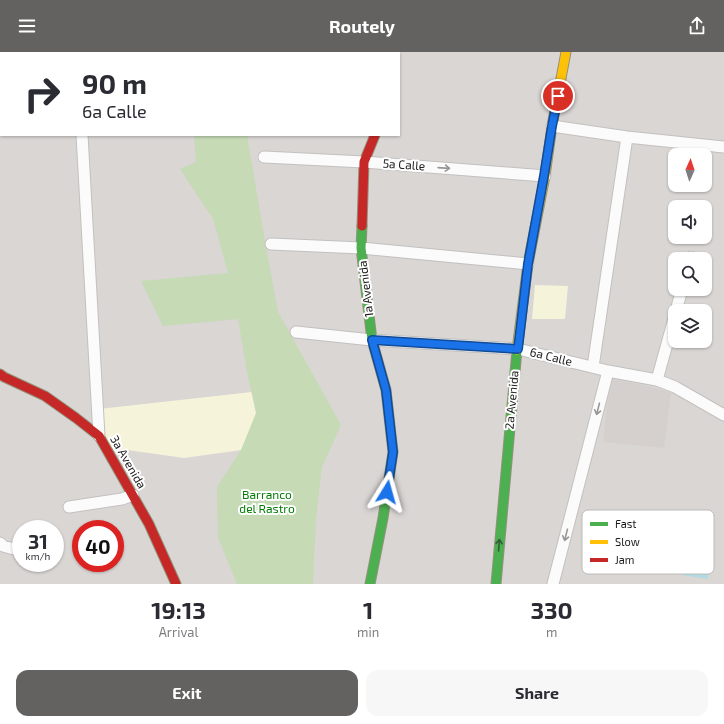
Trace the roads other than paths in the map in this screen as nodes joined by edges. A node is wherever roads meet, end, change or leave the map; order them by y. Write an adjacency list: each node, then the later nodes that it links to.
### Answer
1 (566, 52): 2 (street, 2a Avenida)
2 (552, 126): 5 (street); 9 (street, 2a Avenida)
3 (82, 136): 22 (street)
4 (375, 136): 8 (street, 1a Avenida)
5 (627, 137): 6 (street); 17 (street)
6 (724, 147)
7 (264, 157): 8 (street, 5a Calle)
8 (364, 162): 9 (street, 5a Calle, one-way to 9); 11 (street, 1a Avenida)
9 (544, 176): 12 (street, 2a Avenida)
10 (271, 244): 11 (street)
11 (361, 248): 12 (street); 15 (street, 1a Avenida)
12 (528, 264): 16 (street, 2a Avenida)
13 (296, 332): 15 (street, 6a Calle)
14 (668, 338): 20 (street)
15 (372, 340): 16 (street, 6a Calle); 28 (street, 1a Avenida)
16 (518, 349): 17 (street, 6a Calle); 29 (street, 2a Avenida, one-way to 16)
17 (593, 367): 18 (street, 6a Calle)
18 (608, 371): 20 (street, 6a Calle); 30 (street, one-way to 30)
19 (0, 374): 22 (street, 3a Avenida)
20 (656, 380): 21 (street, 6a Calle)
21 (724, 415)
22 (99, 436): 23 (street, 3a Avenida)
23 (133, 495): 24 (street); 27 (street, 3a Avenida)
24 (69, 507)
25 (1, 546): 26 (street)
26 (12, 549)
27 (176, 584)
28 (370, 584)
29 (496, 584)
30 (553, 584)

